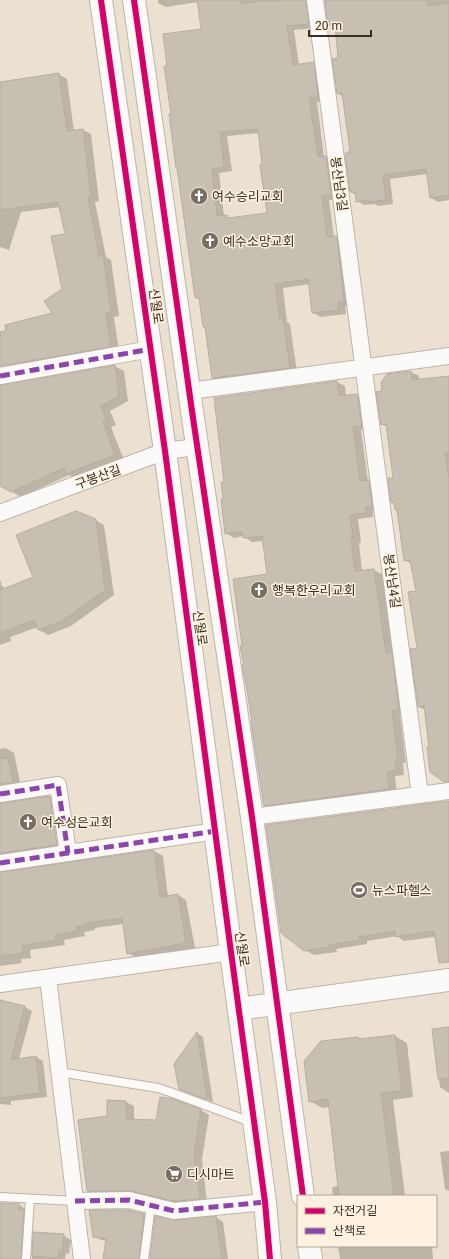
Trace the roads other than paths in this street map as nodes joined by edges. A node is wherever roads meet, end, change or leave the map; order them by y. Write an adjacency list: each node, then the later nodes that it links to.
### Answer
1 (101, 0): 4 (street, 신월로)
2 (134, 0): 8 (street, 신월로)
3 (315, 0): 6 (street, 봉산남3길)
4 (151, 349): 7 (street); 10 (street, 신월로)
5 (449, 356): 6 (street)
6 (364, 368): 8 (street); 14 (street, 봉산남4길)
7 (0, 376)
8 (190, 391): 9 (street, 신월로)
9 (198, 447): 10 (street, 구봉산길); 15 (street, 신월로)
10 (166, 451): 11 (street, 구봉산길); 16 (street, 신월로)
11 (0, 513)
12 (449, 791): 14 (street)
13 (0, 794): 17 (street)
14 (420, 795): 15 (street)
15 (252, 817): 23 (street, 신월로)
16 (216, 831): 17 (street); 19 (street, 신월로)
17 (68, 852): 18 (street)
18 (0, 863)
19 (231, 952): 20 (street); 24 (street, 신월로)
20 (48, 978): 22 (street); 25 (street)
21 (449, 980): 23 (street)
22 (0, 984)
23 (277, 1004): 24 (street); 27 (street, 신월로)
24 (239, 1009): 26 (street, 신월로)
25 (59, 1072): 26 (lane); 30 (street)
26 (254, 1123): 31 (street, 신월로)
27 (303, 1195)
28 (0, 1197): 29 (lane)
29 (30, 1199): 30 (lane); 34 (lane)
30 (75, 1201): 32 (street); 35 (street)
31 (265, 1202): 32 (street); 37 (street, 신월로)
32 (151, 1206): 36 (lane)
33 (309, 1247): 38 (street)
34 (26, 1259)
35 (82, 1259)
36 (144, 1259)
37 (270, 1259)
38 (311, 1259)

